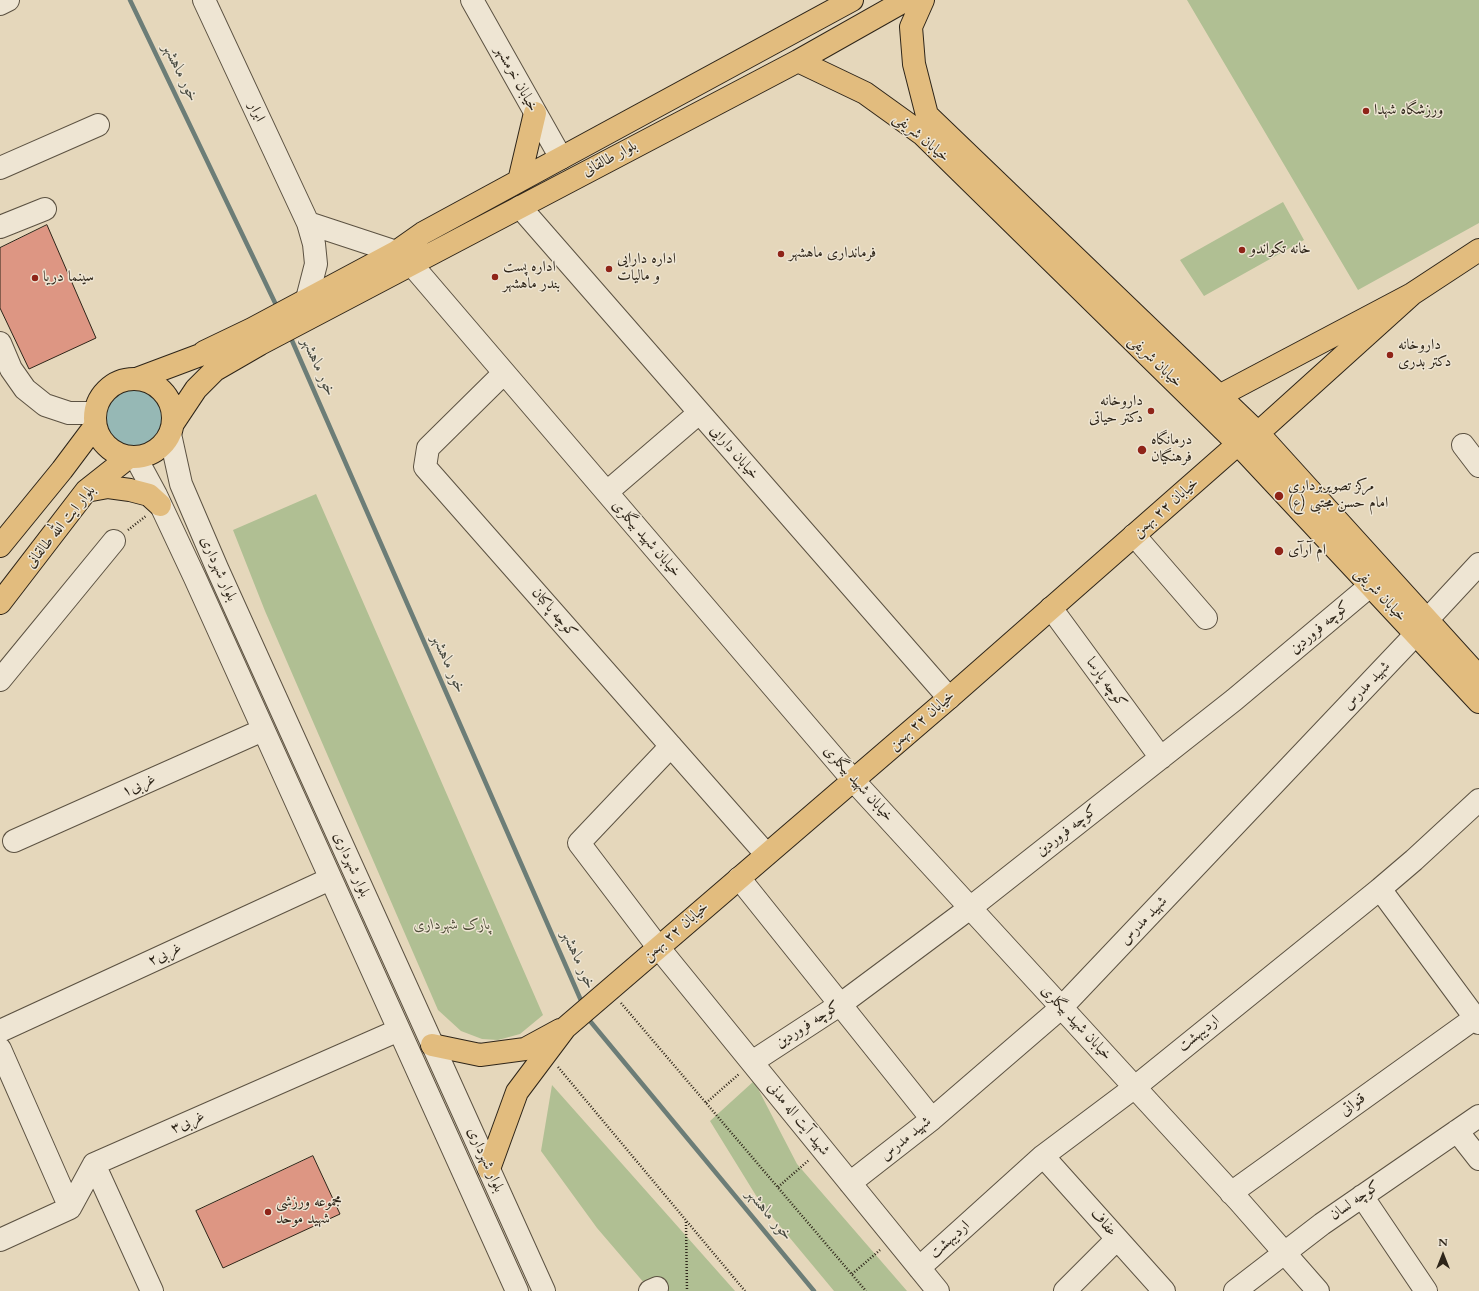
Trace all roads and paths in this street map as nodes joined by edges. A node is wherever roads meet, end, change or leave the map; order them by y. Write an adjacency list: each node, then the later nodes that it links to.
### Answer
1 (8, 0): 7 (street)
2 (204, 0): 17 (street, ابرار)
3 (472, 0): 9 (street, خیابان خرمشهر)
4 (852, 0): 11 (main road, بلوار طالقانی)
5 (906, 0): 8 (main road, بلوار طالقانی)
6 (924, 0): 16 (main road, خیابان شریفی)
7 (0, 4)
8 (798, 61): 14 (main road, بلوار طالقانی); 16 (main road, خیابان شریفی)
9 (536, 113): 11 (street, خیابان خرمشهر); 13 (main road)
10 (98, 125): 12 (street)
11 (561, 158): 13 (main road, بلوار طالقانی)
12 (0, 168)
13 (519, 181): 20 (main road, بلوار طالقانی)
14 (520, 207): 20 (main road, بلوار طالقانی); 28 (street, خیابان دارایی)
15 (45, 209): 18 (street)
16 (1021, 218): 27 (main road, خیابان شریفی)
17 (308, 223): 20 (street); 22 (street, ابرار)
18 (0, 227)
19 (1479, 250): 21 (main road)
20 (404, 258): 22 (main road, بلوار طالقانی); 25 (street, خیابان شهید بیگلری)
21 (1412, 294): 27 (main road); 31 (main road, خیابان ۲۲ بهمن)
22 (308, 305): 23 (main road, بلوار طالقانی)
23 (256, 336): 26 (main road); 30 (main road)
24 (0, 343): 29 (street)
25 (504, 373): 37 (street, خیابان شهید بیگلری); 55 (street, کوچه پاکبان)
26 (139, 378): 29 (main road); 30 (main road)
27 (1211, 403): 31 (main road, خیابان شریفی); 32 (main road, خیابان شریفی)
28 (699, 413): 37 (street); 52 (street, خیابان دارایی)
29 (95, 419): 34 (main road); 41 (main road)
30 (172, 428): 34 (main road); 43 (street, بلوار شهرداری)
31 (1258, 433): 32 (main road, خیابان ۲۲ بهمن); 49 (main road, خیابان شریفی)
32 (1238, 444): 39 (main road, خیابان ۲۲ بهمن); 45 (main road, خیابان شریفی)
33 (1463, 445): 35 (street)
34 (132, 457): 36 (main road, بلوار ایت الله طالقانی); 38 (street, بلوار شهرداری)
35 (1479, 466)
36 (86, 491): 38 (main road); 46 (main road, بلوار ایت الله طالقانی)
37 (607, 492): 57 (street, خیابان شهید بیگلری)
38 (160, 505): 40 (path); 44 (street, بلوار شهرداری)
39 (1134, 535): 47 (main road, خیابان ۲۲ بهمن); 48 (street)
40 (114, 542): 51 (street)
41 (0, 546)
42 (1479, 564): 49 (street, شهید مدرس)
43 (217, 568): 44 (street); 73 (street, بلوار شهرداری)
44 (194, 578): 54 (street, بلوار شهرداری)
45 (1371, 585): 49 (main road, خیابان شریفی); 56 (street, کوچه فروردین)
46 (0, 603)
47 (1051, 608): 52 (main road, خیابان ۲۲ بهمن); 56 (street, کوچه پارسا)
48 (1206, 618)
49 (1422, 627): 50 (main road, خیابان شریفی); 53 (main road, خیابان شریفی); 68 (street, شهید مدرس)
50 (1479, 677)
51 (0, 680)
52 (949, 698): 57 (main road, خیابان ۲۲ بهمن)
53 (1479, 702)
54 (263, 730): 59 (street, ۱غربی); 62 (street, بلوار شهرداری)
55 (671, 746): 60 (street, کوچه پاکبان); 65 (street, شهید آیت اله مدنی)
56 (1161, 758): 64 (street, کوچه فروردین)
57 (853, 780): 60 (main road, خیابان ۲۲ بهمن); 64 (street, خیابان شهید بیگلری)
58 (1479, 800): 63 (street, اردیبهشت)
59 (14, 841)
60 (766, 854): 61 (main road, خیابان ۲۲ بهمن)
61 (739, 878): 65 (main road, خیابان ۲۲ بهمن); 67 (street)
62 (330, 879): 71 (street, بلوار شهرداری); 72 (street, ۲غربی)
63 (1380, 889): 69 (street); 77 (street, اردیبهشت)
64 (970, 908): 67 (street, کوچه فروردین); 68 (street, خیابان شهید بیگلری)
65 (658, 947): 66 (main road, خیابان ۲۲ بهمن); 76 (street, شهید آیت اله مدنی)
66 (606, 992): 70 (main road, خیابان ۲۲ بهمن); 78 (path)
67 (841, 1004): 76 (street, کوچه فروردین); 80 (street)
68 (1062, 1007): 77 (street, خیابان شهید بیگلری); 80 (street, شهید مدرس)
69 (1477, 1020): 89 (street, قنواتی)
70 (565, 1028): 73 (main road); 75 (main road)
71 (399, 1030): 85 (street, ۳غربی); 100 (street, بلوار شهرداری)
72 (0, 1031)
73 (432, 1045): 86 (street, بلوار شهرداری)
74 (0, 1049): 91 (street)
75 (546, 1053): 86 (main road); 92 (path)
76 (752, 1062): 78 (path); 82 (street, شهید آیت اله مدنی)
77 (1135, 1087): 83 (street, اردیبهشت); 89 (street, خیابان شهید بیگلری)
78 (706, 1103): 88 (path)
79 (1479, 1116): 81 (street, کوچه لسان)
80 (932, 1119): 87 (street, شهید مدرس)
81 (1457, 1131): 84 (street); 90 (street, کوچه لسان)
82 (822, 1149): 87 (street, شهید آیت اله مدنی); 88 (path)
83 (1043, 1156): 94 (street, عفاف); 97 (street, اردیبهشت)
84 (1479, 1159)
85 (94, 1164): 91 (street); 99 (street)
86 (489, 1169): 101 (street, بلوار شهرداری)
87 (850, 1183): 93 (street, شهید آیت اله مدنی)
88 (778, 1187): 98 (path)
89 (1231, 1193): 96 (street, خیابان شهید بیگلری)
90 (1362, 1196): 96 (street, کوچه لسان); 110 (street)
91 (70, 1208): 95 (street)
92 (686, 1221): 102 (path); 103 (path)
93 (895, 1238): 97 (street, شهید آیت اله مدنی); 98 (path)
94 (1117, 1239): 106 (street); 107 (street, عفاف)
95 (0, 1240)
96 (1284, 1253): 108 (street, کوچه لسان); 109 (street, خیابان شهید بیگلری)
97 (919, 1268): 105 (street, شهید آیت اله مدنی)
98 (852, 1274): 104 (path)
99 (152, 1291)
100 (516, 1291)
101 (544, 1291)
102 (687, 1291)
103 (745, 1291)
104 (866, 1291)
105 (938, 1291)
106 (1065, 1291)
107 (1164, 1291)
108 (1235, 1291)
109 (1318, 1291)
110 (1426, 1291)

